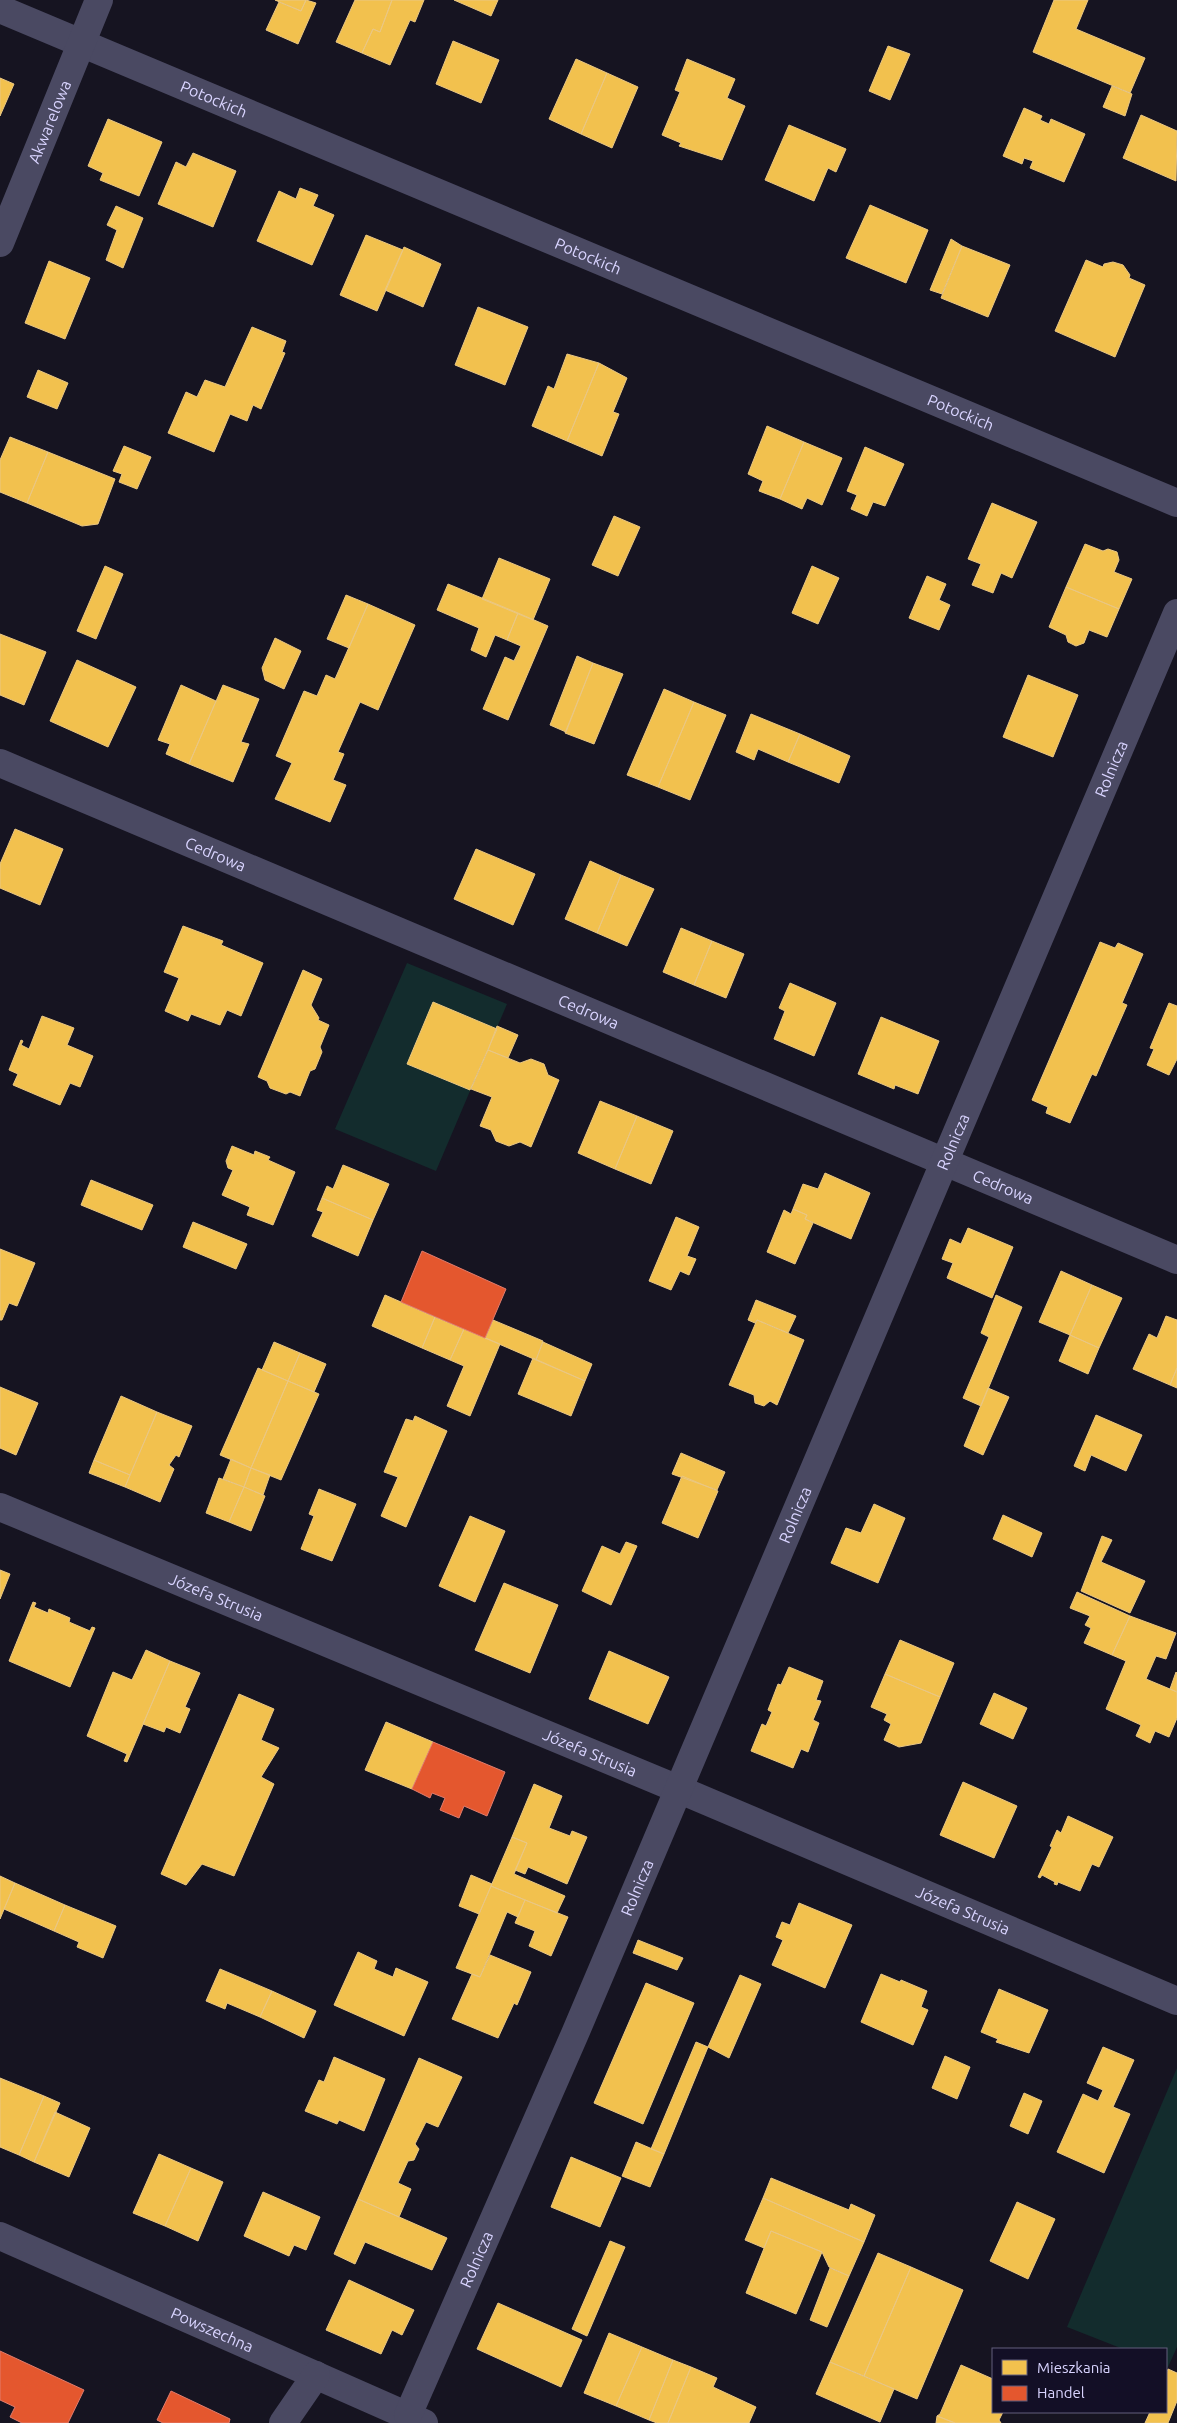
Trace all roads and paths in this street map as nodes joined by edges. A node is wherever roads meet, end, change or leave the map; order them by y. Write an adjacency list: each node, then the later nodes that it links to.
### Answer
1 (99, 0): 3 (street, Akwarelowa)
2 (0, 9): 3 (street, Potockich)
3 (81, 43): 4 (street, Akwarelowa); 5 (street, Potockich)
4 (0, 243)
5 (1177, 503)
6 (1177, 613): 8 (street, Rolnicza)
7 (0, 763): 8 (street, Cedrowa)
8 (944, 1161): 9 (street, Cedrowa); 11 (street, Rolnicza)
9 (1177, 1260)
10 (0, 1507): 11 (street, Józefa Strusia)
11 (678, 1789): 12 (street, Józefa Strusia); 15 (street, Rolnicza)
12 (1177, 2001)
13 (0, 2236): 14 (street, Powszechna)
14 (316, 2375): 15 (street, Powszechna); 16 (street)
15 (417, 2419)
16 (283, 2423)

